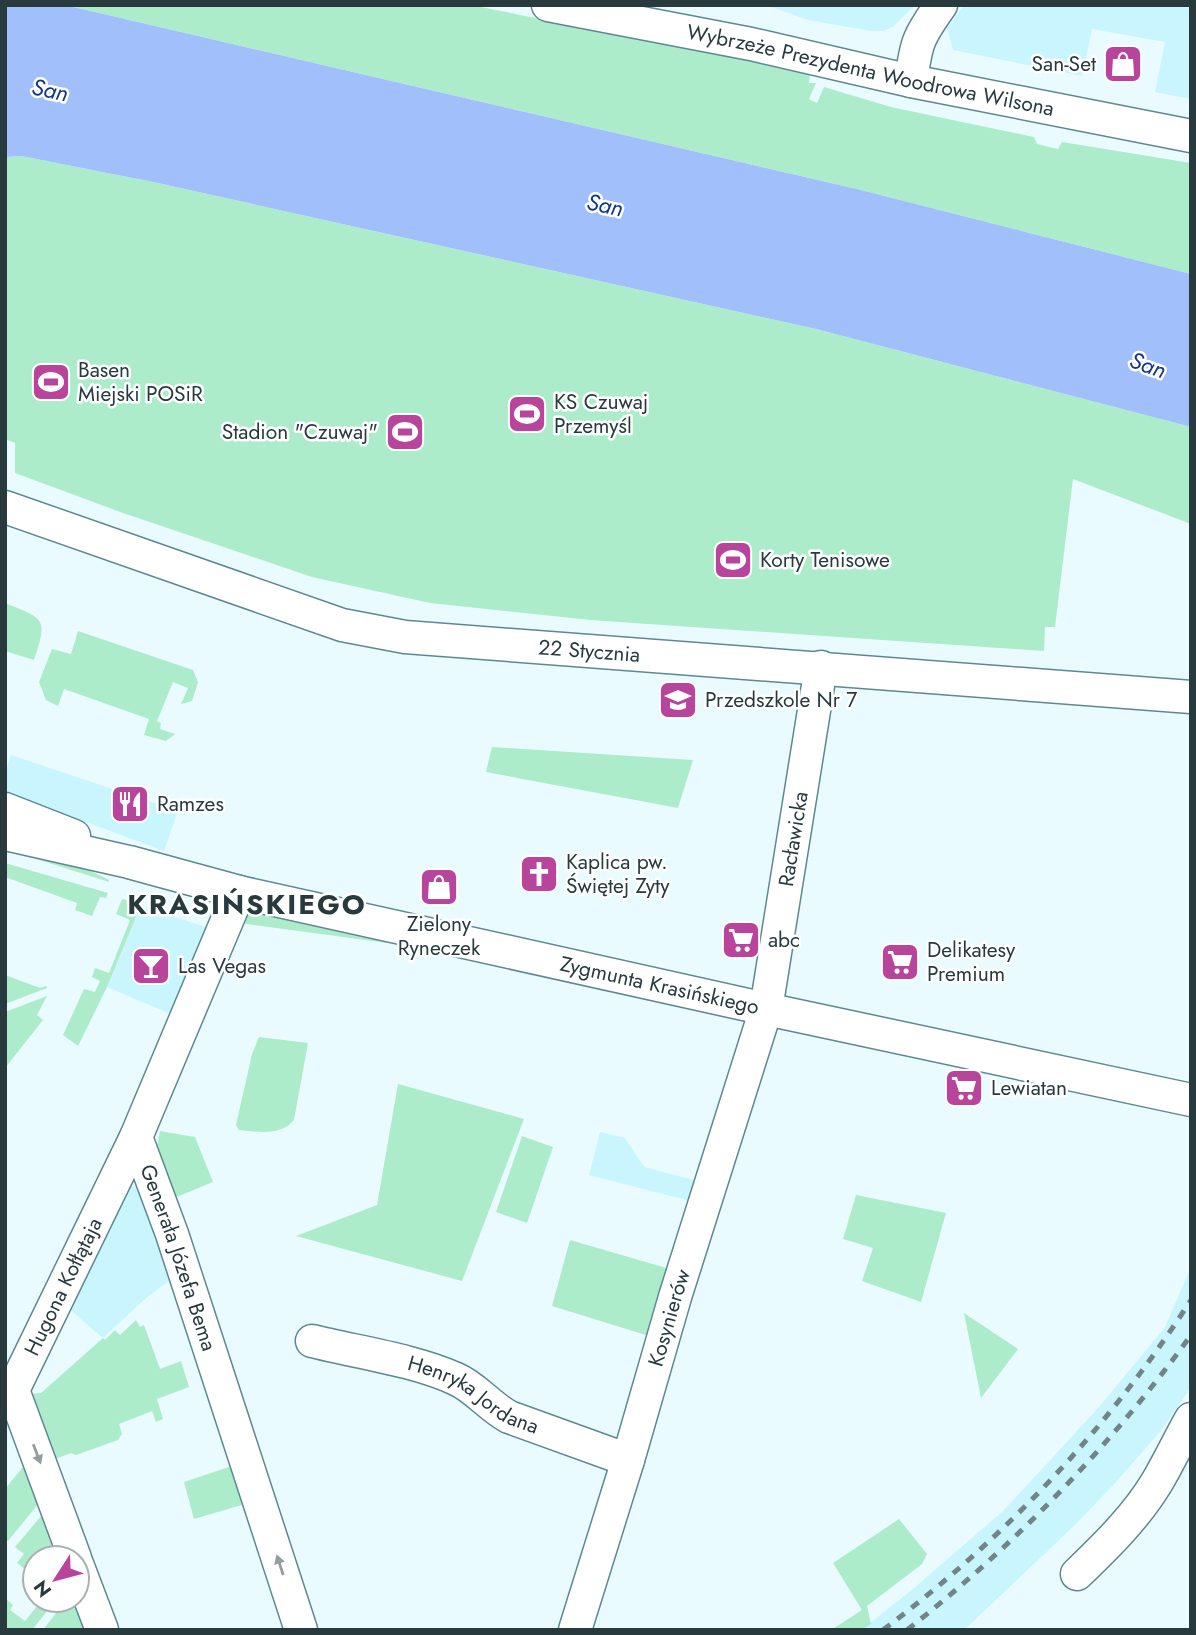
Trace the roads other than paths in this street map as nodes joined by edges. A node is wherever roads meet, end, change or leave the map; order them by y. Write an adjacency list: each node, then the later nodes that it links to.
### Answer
1 (548, 5): 3 (street, Wybrzeże Prezydenta Woodrowa Wilsona)
2 (941, 5): 3 (street)
3 (911, 81): 4 (street, Wybrzeże Prezydenta Woodrowa Wilsona)
4 (1191, 136)
5 (5, 507): 6 (street, 22 Stycznia)
6 (821, 667): 7 (street, 22 Stycznia); 12 (street, Racławicka)
7 (1191, 697)
8 (5, 809): 10 (street, Zygmunta Krasińskiego)
9 (5, 834): 10 (street, Zygmunta Krasińskiego)
10 (129, 862): 11 (street, Zygmunta Krasińskiego)
11 (239, 892): 12 (street, Zygmunta Krasińskiego); 14 (street, Generała Józefa Bema)
12 (766, 1009): 13 (street, Zygmunta Krasińskiego); 17 (street, Kosynierów)
13 (1191, 1100)
14 (136, 1137): 18 (street, Hugona Kołłątaja, one-way to 18); 22 (street, Generała Józefa Bema, one-way to 14)
15 (312, 1341): 17 (street, Henryka Jordana)
16 (1191, 1419): 19 (street)
17 (628, 1460): 23 (street, Kosynierów)
18 (70, 1544)
19 (1077, 1574)
20 (91, 1601): 21 (street)
21 (102, 1630)
22 (301, 1630)
23 (575, 1630)

